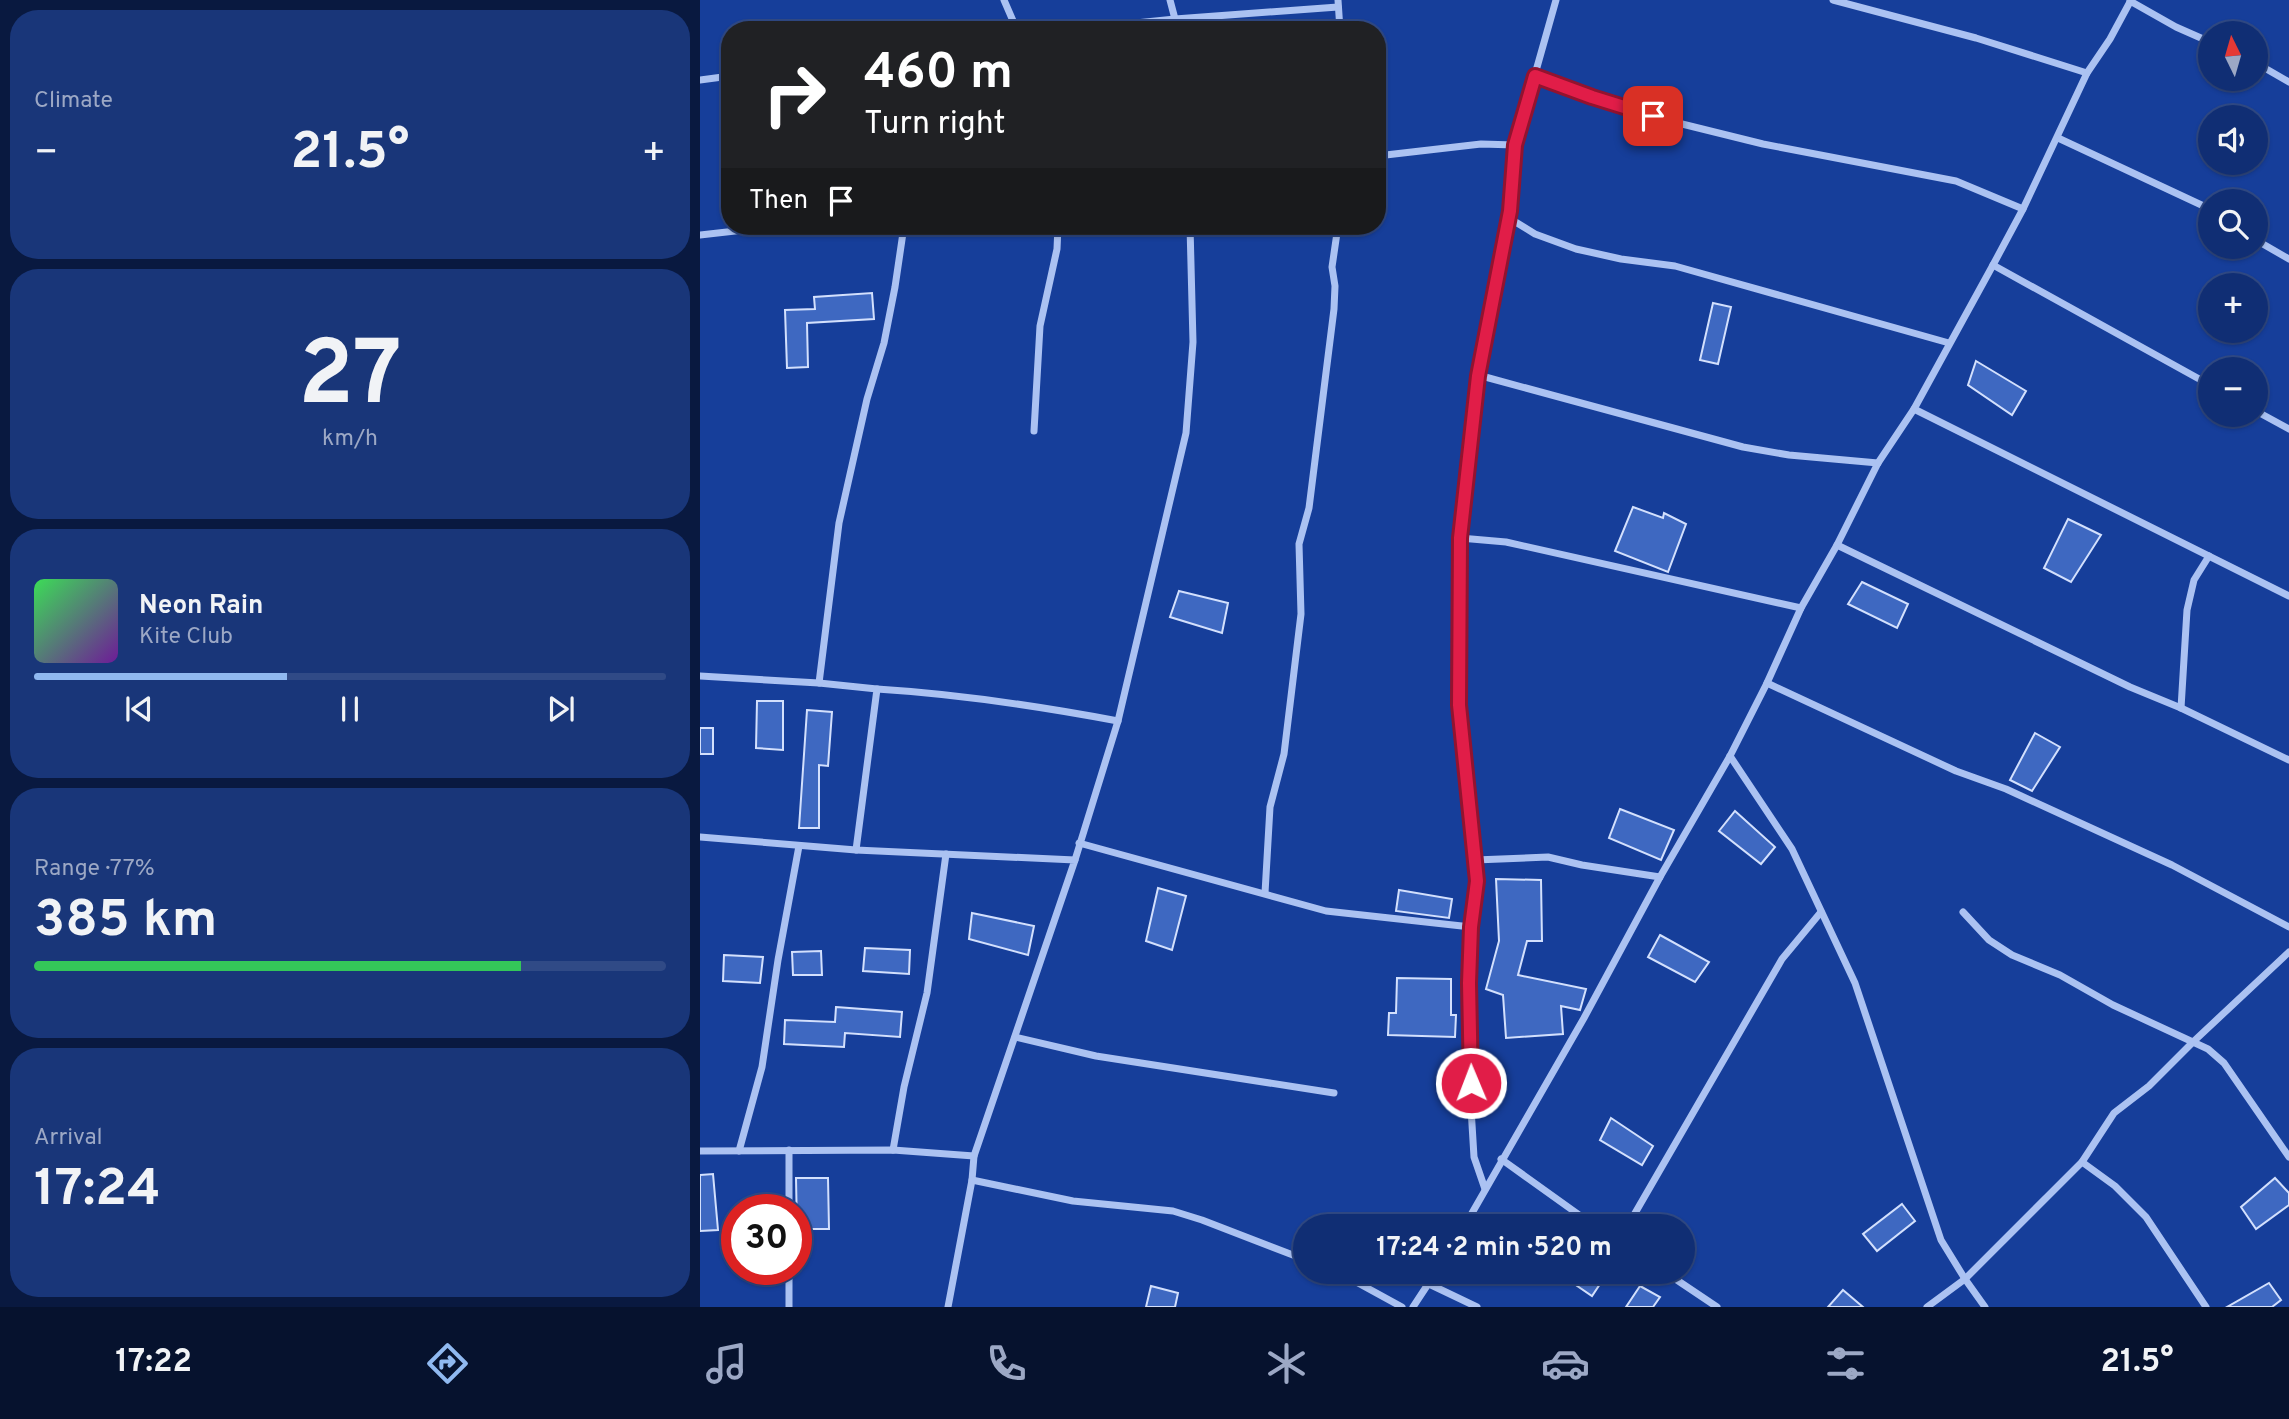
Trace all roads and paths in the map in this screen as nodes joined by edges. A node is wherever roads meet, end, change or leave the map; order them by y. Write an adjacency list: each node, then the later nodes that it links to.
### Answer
1 (1004, 0): 8 (street)
2 (1170, 0): 7 (street)
3 (1556, 0): 14 (street)
4 (1833, 0): 13 (street)
5 (2130, 0): 11 (street); 13 (street)
6 (1338, 3): 7 (street); 10 (street)
7 (1175, 19): 9 (street)
8 (1013, 21)
9 (1156, 21)
10 (1339, 21)
11 (2198, 37)
12 (2268, 70): 17 (street)
13 (2087, 74): 18 (street)
14 (1535, 76): 19 (street); 22 (street)
15 (721, 77): 16 (street)
16 (700, 80)
17 (2289, 82)
18 (2058, 138): 21 (street); 22 (street)
19 (1515, 145): 20 (street); 23 (street)
20 (1386, 155)
21 (2198, 203)
22 (2023, 209): 32 (street)
23 (1509, 218): 33 (street); 34 (street)
24 (721, 233): 25 (street)
25 (700, 235)
26 (903, 235): 47 (street)
27 (1058, 235): 39 (street)
28 (1191, 235): 51 (street)
29 (1337, 235): 62 (street)
30 (2268, 247): 31 (street)
31 (2289, 258)
32 (1993, 265): 33 (street); 35 (street)
33 (1949, 343): 36 (street)
34 (1478, 376): 40 (street); 41 (street)
35 (2198, 378)
36 (1914, 409): 40 (street); 43 (street)
37 (2268, 418): 38 (street)
38 (2289, 429)
39 (1034, 431)
40 (1878, 463): 42 (street)
41 (1460, 538): 45 (street); 60 (street)
42 (1837, 545): 45 (street); 50 (street)
43 (2209, 555): 44 (street); 50 (street)
44 (2289, 596)
45 (1801, 608): 48 (street)
46 (700, 676): 47 (street)
47 (819, 682): 49 (street)
48 (1767, 683): 52 (street); 66 (street)
49 (877, 689): 51 (street); 57 (street)
50 (2181, 708): 53 (street)
51 (1118, 721): 55 (street)
52 (1730, 756): 61 (street); 63 (street)
53 (2289, 761)
54 (700, 837): 56 (street)
55 (1079, 844): 59 (street); 62 (street)
56 (799, 846): 57 (street); 74 (street)
57 (856, 850): 58 (street)
58 (946, 854): 59 (street); 72 (street)
59 (1075, 860): 68 (street)
60 (1475, 860): 61 (street); 65 (street)
61 (1660, 877): 77 (street)
62 (1265, 893): 65 (street)
63 (1821, 912): 84 (street); 86 (street)
64 (1963, 912): 69 (street)
65 (1471, 927): 80 (street)
66 (2289, 927)
67 (2289, 953): 69 (street)
68 (1015, 1037): 70 (street); 75 (street)
69 (2193, 1042): 76 (street); 78 (street)
70 (1334, 1093)
71 (789, 1150): 72 (street); 74 (street); 81 (street)
72 (893, 1150): 75 (street)
73 (700, 1151): 74 (street)
74 (738, 1151)
75 (974, 1156): 79 (street)
76 (2289, 1157)
77 (1502, 1159): 80 (street); 83 (street)
78 (2082, 1162): 86 (street); 99 (street)
79 (972, 1180): 85 (street); 92 (street)
80 (1485, 1189): 82 (street)
81 (789, 1194)
82 (1471, 1214)
83 (1578, 1214)
84 (1635, 1214)
85 (1293, 1255)
86 (1965, 1279): 97 (street); 98 (street)
87 (1360, 1284): 93 (street)
88 (1429, 1284): 94 (street); 95 (street)
89 (1683, 1284): 96 (street)
90 (789, 1285): 91 (street)
91 (789, 1307)
92 (948, 1307)
93 (1402, 1307)
94 (1413, 1307)
95 (1477, 1307)
96 (1717, 1307)
97 (1927, 1307)
98 (1985, 1307)
99 (2206, 1307)

